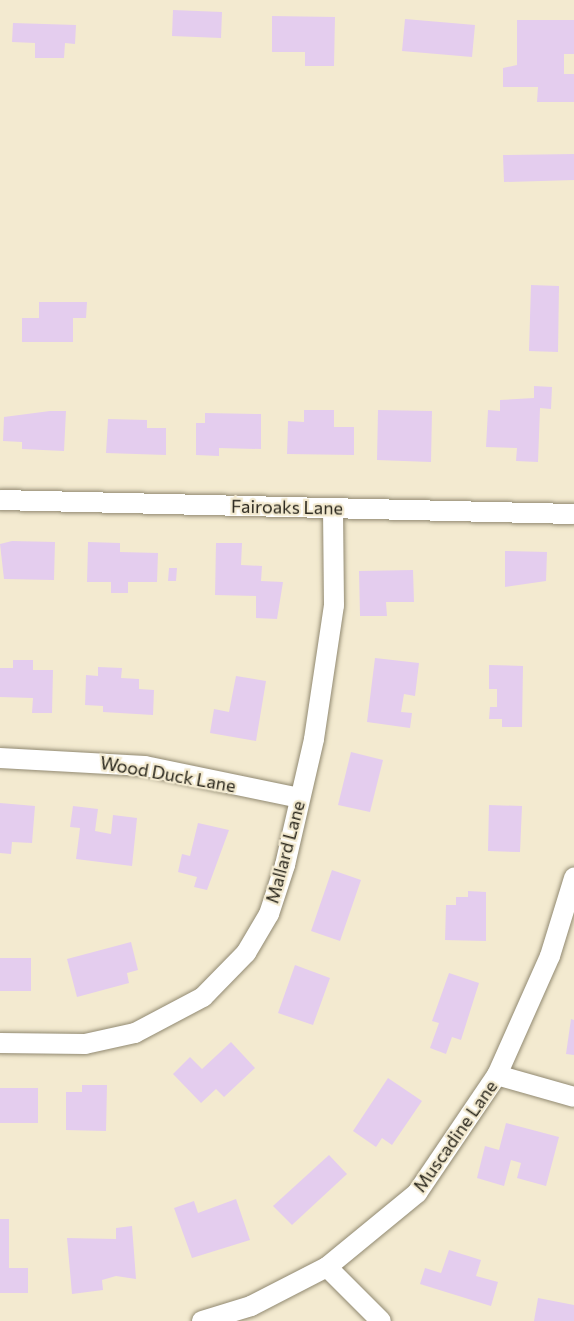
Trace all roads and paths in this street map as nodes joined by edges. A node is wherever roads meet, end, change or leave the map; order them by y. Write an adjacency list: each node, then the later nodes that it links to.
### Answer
1 (0, 500): 2 (street, Fairoaks Lane)
2 (333, 508): 3 (street, Fairoaks Lane); 5 (street, Mallard Lane)
3 (574, 514)
4 (0, 758): 5 (street, Wood Duck Lane)
5 (300, 798): 7 (street, Mallard Lane)
6 (574, 878): 8 (street, Muscadine Lane)
7 (0, 1043)
8 (497, 1075): 9 (street); 10 (street, Muscadine Lane)
9 (574, 1097)
10 (327, 1267): 11 (street, Muscadine Lane); 12 (street)
11 (202, 1321)
12 (381, 1321)

